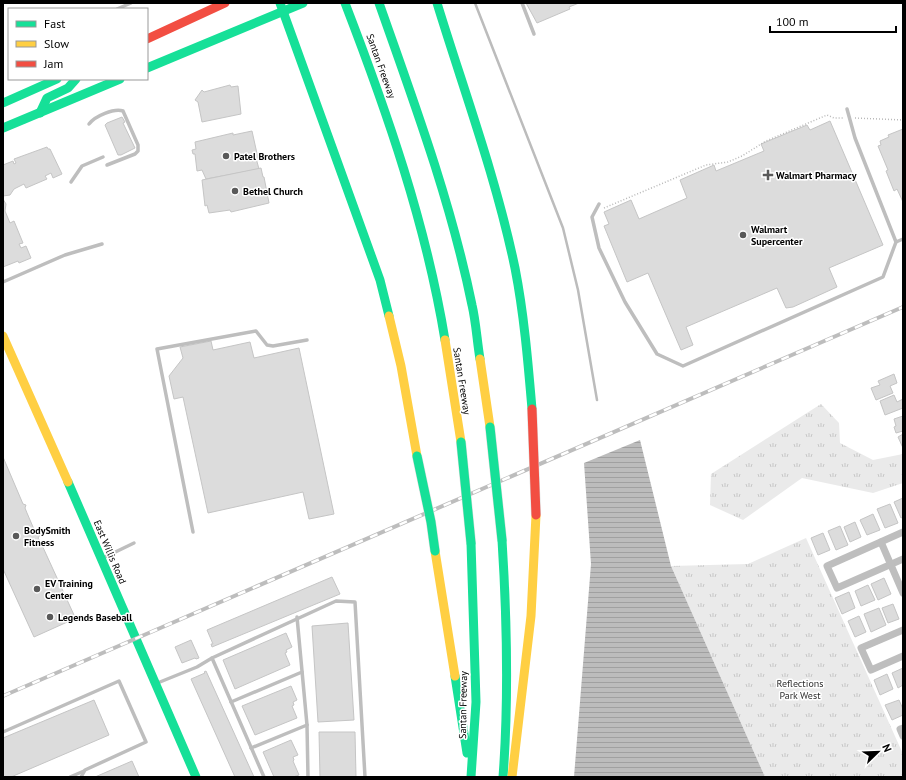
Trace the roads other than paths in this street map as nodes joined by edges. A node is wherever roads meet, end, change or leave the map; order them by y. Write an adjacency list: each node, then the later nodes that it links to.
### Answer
1 (131, 3): 9 (lane)
2 (225, 3): 11 (main road)
3 (303, 3): 7 (main road)
4 (345, 3): 58 (main road, Santan Freeway, bridge)
5 (437, 3): 60 (main road, bridge)
6 (522, 3): 10 (lane)
7 (281, 7): 12 (main road); 58 (main road, bridge)
8 (381, 7): 59 (main road, Santan Freeway, bridge)
9 (119, 8)
10 (534, 34)
11 (148, 39)
12 (148, 68)
13 (55, 80): 16 (main road)
14 (75, 80): 18 (main road)
15 (118, 80): 18 (main road)
16 (3, 103)
17 (847, 109): 26 (lane)
18 (40, 113): 20 (main road)
19 (89, 124): 22 (lane)
20 (3, 128)
21 (103, 157): 23 (lane)
22 (107, 165)
23 (71, 182)
24 (599, 204): 26 (lane)
25 (903, 239): 26 (lane)
26 (896, 242)
27 (102, 244): 28 (lane)
28 (3, 282)
29 (3, 336): 35 (main road, East Willis Road)
30 (307, 340): 31 (lane)
31 (194, 532)
32 (903, 532): 33 (street)
33 (880, 542): 37 (street); 37 (street)
34 (134, 543): 35 (lane)
35 (102, 558): 44 (main road, East Willis Road)
36 (903, 559): 37 (street)
37 (890, 564): 38 (street)
38 (903, 593)
39 (297, 617): 42 (lane); 43 (lane); 57 (lane)
40 (903, 630): 41 (street)
41 (903, 656)
42 (212, 658): 44 (lane); 45 (lane)
43 (302, 672): 45 (lane); 46 (lane)
44 (155, 684): 54 (main road, East Willis Road)
45 (231, 702): 50 (lane)
46 (307, 725): 50 (lane); 56 (lane)
47 (903, 728): 49 (street)
48 (3, 732): 51 (lane)
49 (903, 736)
50 (251, 748): 55 (lane)
51 (85, 770): 52 (lane); 53 (lane)
52 (70, 777)
53 (81, 777)
54 (196, 777)
55 (264, 777)
56 (308, 777)
57 (365, 777)
58 (470, 777)
59 (503, 777)
60 (512, 777)

